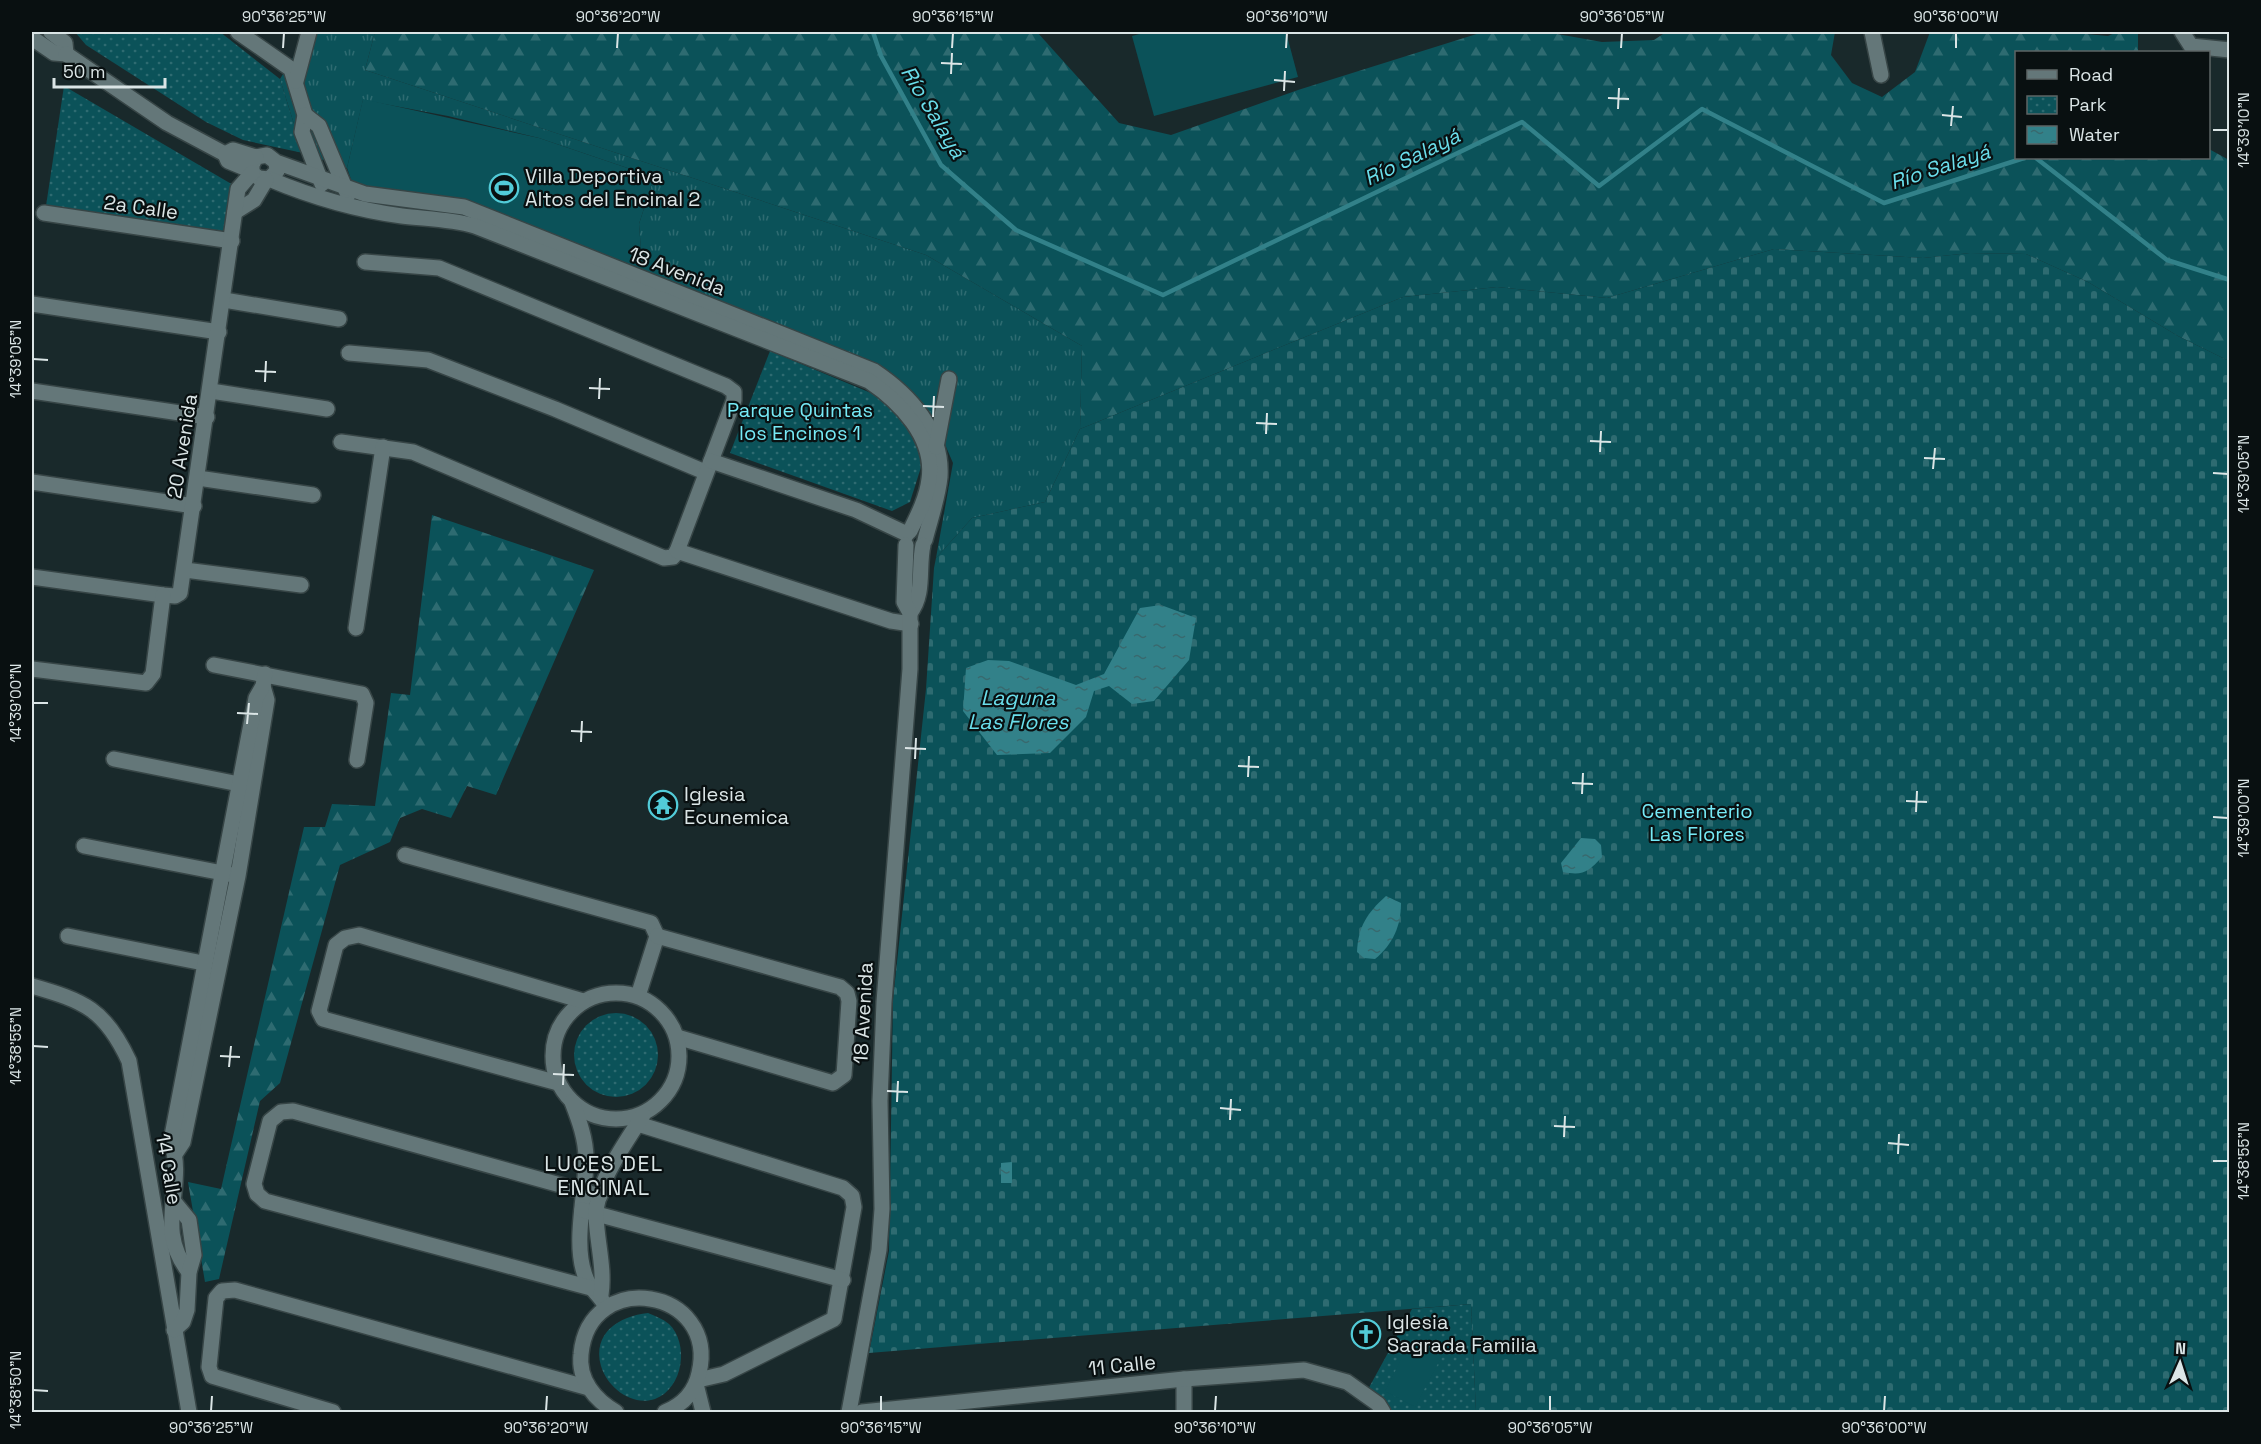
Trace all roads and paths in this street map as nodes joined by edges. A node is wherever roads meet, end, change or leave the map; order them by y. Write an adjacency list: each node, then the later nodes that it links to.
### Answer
1 (39, 32): 7 (street)
2 (51, 32): 9 (street)
3 (238, 32): 11 (street)
4 (309, 32): 11 (street)
5 (1872, 32): 10 (street)
6 (2182, 32): 8 (street)
7 (32, 38): 9 (street)
8 (2229, 50)
9 (66, 54): 14 (street, 18 Avenida)
10 (1881, 75)
11 (296, 81): 12 (street)
12 (305, 115): 16 (street); 17 (street)
13 (276, 162): 14 (street, 18 Avenida); 15 (street); 16 (street, 18 Avenida)
14 (254, 167): 15 (street, 18 Avenida); 20 (street, 20 Avenida)
15 (268, 180): 18 (street, 18 Avenida); 20 (street)
16 (320, 180): 17 (street, 18 Avenida); 18 (street)
17 (346, 189): 19 (street); 36 (street, 18 Avenida)
18 (330, 201): 19 (street, 18 Avenida)
19 (353, 207): 42 (street, 18 Avenida)
20 (235, 212): 22 (street, 20 Avenida)
21 (44, 213): 22 (street, 2a Calle)
22 (232, 241): 24 (street, 20 Avenida)
23 (365, 262): 37 (street)
24 (224, 300): 26 (street); 27 (street, 20 Avenida)
25 (32, 304): 27 (street)
26 (339, 319)
27 (219, 332): 31 (street, 20 Avenida)
28 (349, 352): 37 (street)
29 (949, 379): 36 (street)
30 (32, 391): 33 (street)
31 (211, 391): 32 (street); 33 (street, 20 Avenida)
32 (327, 409)
33 (207, 417): 38 (street, 20 Avenida)
34 (341, 442): 35 (street)
35 (383, 447): 44 (street); 50 (street)
36 (936, 447): 43 (street, 18 Avenida)
37 (708, 467): 42 (street); 44 (street)
38 (198, 478): 40 (street); 41 (street, 20 Avenida)
39 (32, 482): 41 (street)
40 (314, 495)
41 (194, 506): 45 (street, 20 Avenida)
42 (908, 537): 43 (street); 49 (street, 18 Avenida)
43 (924, 542): 49 (street, 18 Avenida)
44 (677, 551): 49 (street)
45 (185, 570): 47 (street); 48 (street, 20 Avenida)
46 (32, 576): 48 (street)
47 (301, 585)
48 (164, 595): 52 (street)
49 (910, 619): 88 (street, 18 Avenida)
50 (356, 628)
51 (214, 665): 53 (street)
52 (32, 669)
53 (264, 680): 55 (street); 56 (street); 60 (street)
54 (114, 759): 56 (street)
55 (357, 760)
56 (239, 784): 59 (street)
57 (84, 846): 59 (street)
58 (405, 855): 62 (street)
59 (223, 873): 60 (street); 63 (street)
60 (238, 876): 69 (street)
61 (68, 936): 63 (street)
62 (657, 936): 65 (street); 67 (street)
63 (203, 963): 69 (street)
64 (32, 986): 77 (street, 14 Calle)
65 (638, 996): 66 (street); 67 (street)
66 (582, 1001): 68 (street); 68 (street)
67 (677, 1036): 71 (street)
68 (558, 1083): 70 (street)
69 (188, 1084): 77 (street)
70 (572, 1102): 71 (street); 72 (street)
71 (642, 1118): 73 (street); 75 (street)
72 (584, 1191): 73 (street); 74 (street); 76 (street)
73 (600, 1196): 74 (street)
74 (589, 1211): 75 (street); 76 (street)
75 (843, 1280): 79 (street)
76 (599, 1297): 79 (street); 80 (street)
77 (174, 1330): 84 (street, 14 Calle)
78 (1184, 1380): 81 (street, 11 Calle); 82 (street, 11 Calle); 90 (street)
79 (697, 1382): 83 (street); 87 (street)
80 (588, 1388): 85 (street); 86 (street)
81 (948, 1408): 89 (street, 11 Calle)
82 (1380, 1408)
83 (674, 1411)
84 (189, 1413)
85 (333, 1413)
86 (616, 1413)
87 (703, 1413)
88 (849, 1413)
89 (862, 1413)
90 (1184, 1413)

